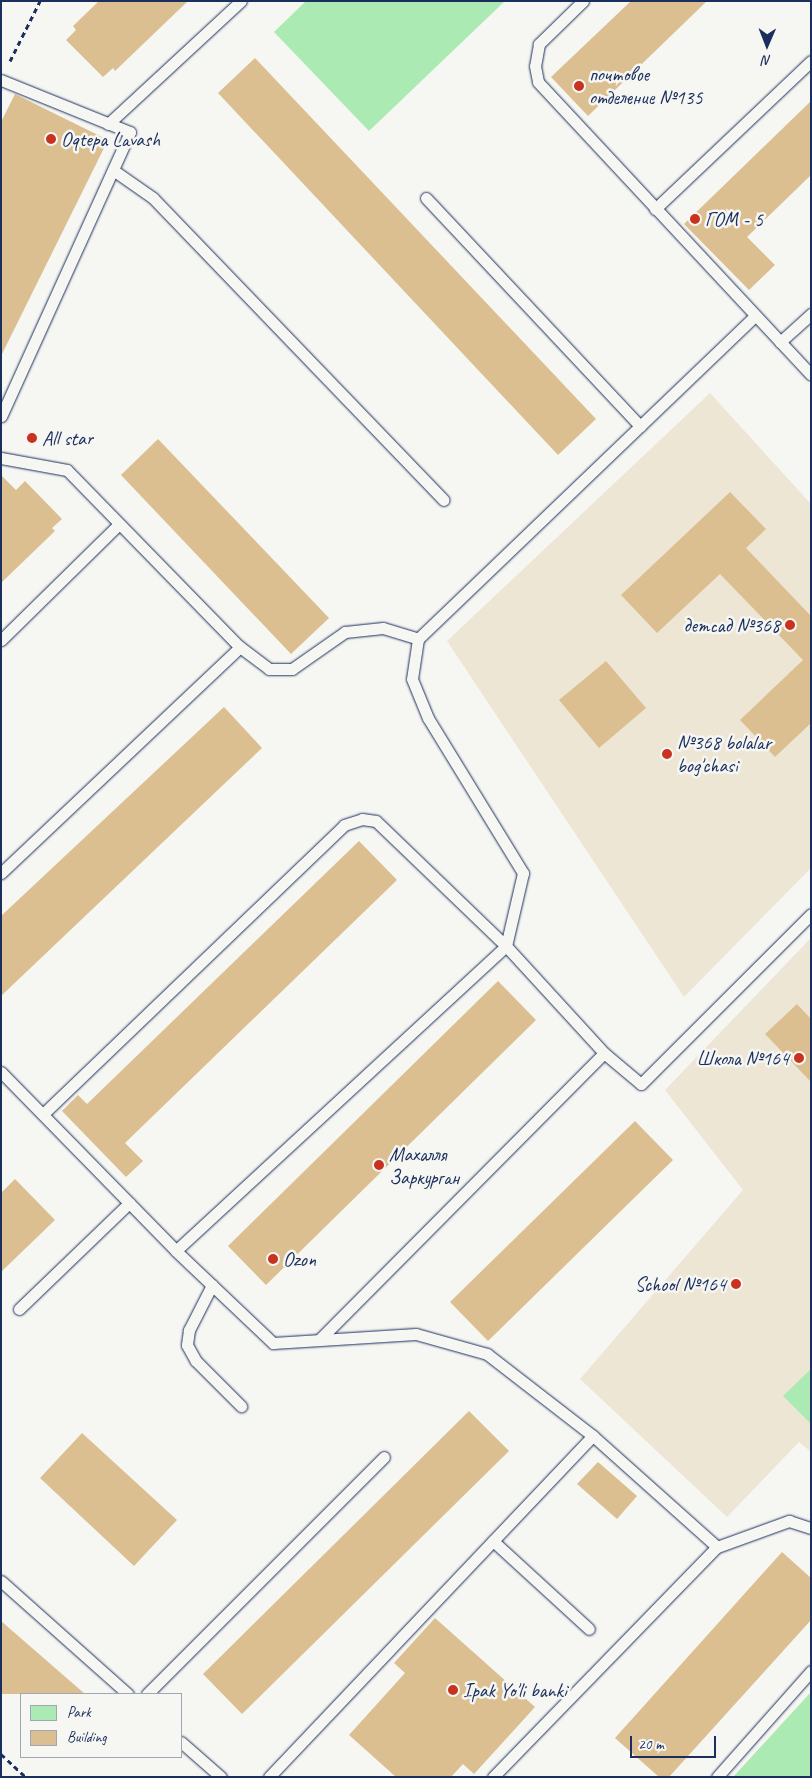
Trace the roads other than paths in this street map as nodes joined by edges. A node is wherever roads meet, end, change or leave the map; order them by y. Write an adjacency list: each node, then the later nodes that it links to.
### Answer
1 (241, 1): 5 (lane)
2 (583, 1): 8 (lane)
3 (811, 61): 8 (lane)
4 (1, 80): 5 (lane)
5 (108, 124): 6 (lane)
6 (113, 170): 13 (lane); 16 (lane)
7 (426, 198): 14 (lane)
8 (654, 209): 10 (lane)
9 (811, 314): 11 (lane)
10 (754, 317): 11 (lane); 14 (lane)
11 (780, 342): 12 (lane)
12 (811, 375)
13 (1, 416)
14 (640, 426): 18 (lane)
15 (1, 458): 17 (lane)
16 (444, 500)
17 (119, 524): 19 (lane); 20 (lane)
18 (418, 639): 20 (lane); 23 (lane)
19 (1, 640)
20 (240, 647): 21 (lane)
21 (1, 873)
22 (811, 914): 24 (lane)
23 (506, 946): 24 (lane); 26 (lane); 28 (lane)
24 (604, 1053): 31 (lane)
25 (1, 1072): 26 (lane)
26 (43, 1114): 27 (lane)
27 (129, 1203): 28 (lane); 30 (lane)
28 (176, 1251): 29 (lane)
29 (212, 1285): 31 (lane); 32 (lane)
30 (19, 1309)
31 (319, 1340): 33 (lane)
32 (241, 1406)
33 (593, 1436): 36 (lane); 37 (lane)
34 (384, 1456): 42 (lane)
35 (811, 1528): 37 (lane)
36 (493, 1541): 39 (lane); 45 (lane)
37 (717, 1547): 46 (lane)
38 (1, 1581): 41 (lane)
39 (589, 1629)
40 (811, 1671): 47 (lane)
41 (127, 1693)
42 (148, 1693)
43 (182, 1743): 44 (lane)
44 (220, 1777)
45 (269, 1777)
46 (493, 1777)
47 (717, 1777)

